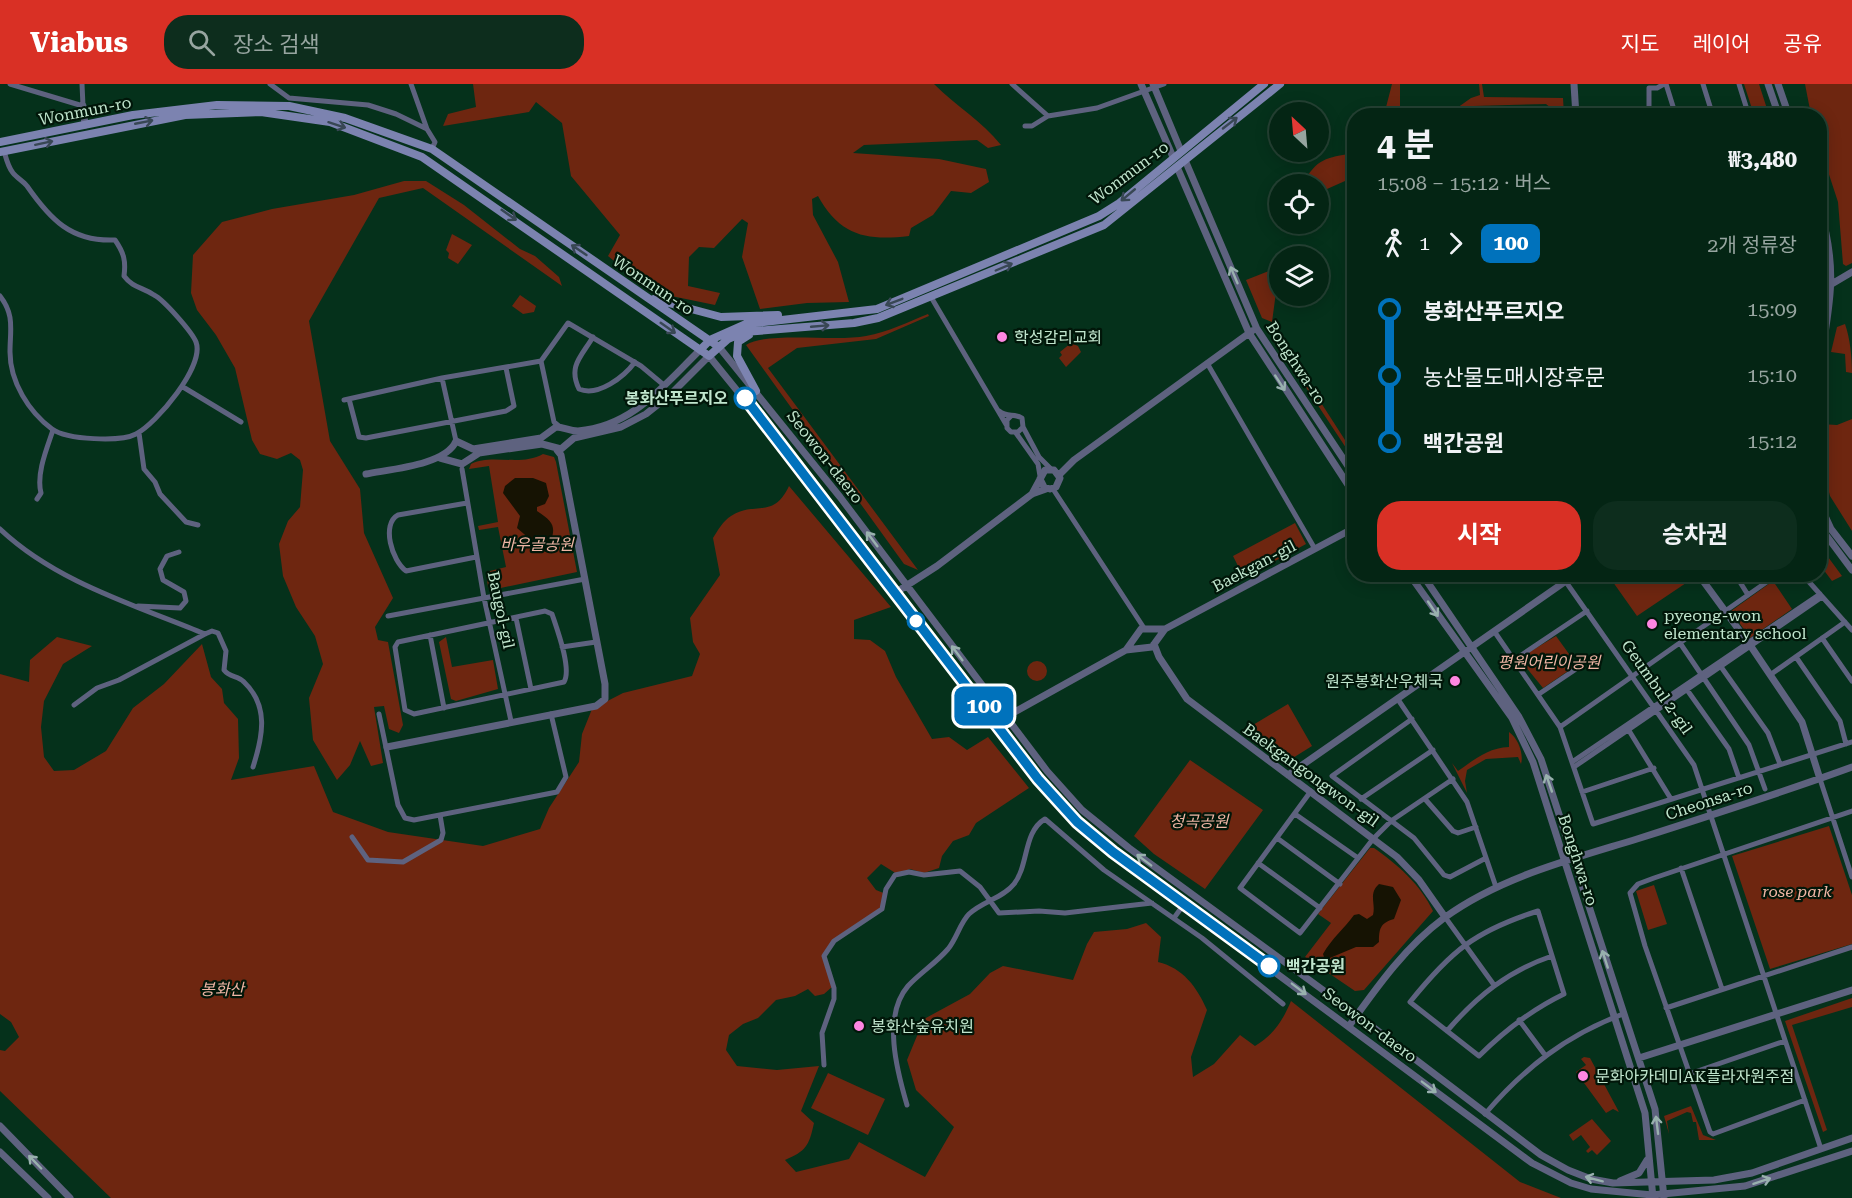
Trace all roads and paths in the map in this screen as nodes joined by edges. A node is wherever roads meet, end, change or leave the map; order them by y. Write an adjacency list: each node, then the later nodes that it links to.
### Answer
1 (10, 84): 19 (street)
2 (82, 84): 19 (street)
3 (270, 84): 18 (street)
4 (411, 84): 30 (street)
5 (1012, 84): 27 (street)
6 (1141, 84): 17 (street, Bonghwa-ro)
7 (1164, 84): 16 (street)
8 (1264, 84): 34 (main road, Wonmun-ro)
9 (1281, 84): 36 (main road, Wonmun-ro, one-way to 9)
10 (1574, 84): 20 (street)
11 (1665, 84): 21 (street); 22 (street)
12 (1703, 84): 23 (street)
13 (1739, 84): 24 (street)
14 (1768, 84): 25 (street)
15 (1778, 84): 26 (street)
16 (1154, 86): 17 (street); 34 (street)
17 (1145, 93): 27 (street); 35 (street, Bonghwa-ro)
18 (289, 102): 29 (main road, Wonmun-ro); 30 (street); 32 (main road, Wonmun-ro)
19 (83, 106): 29 (street)
20 (1576, 108)
21 (1649, 108)
22 (1673, 108)
23 (1710, 108)
24 (1746, 108)
25 (1776, 108)
26 (1786, 108)
27 (1048, 116): 28 (street)
28 (1025, 126)
29 (86, 129): 31 (main road, Wonmun-ro); 33 (main road, Wonmun-ro, one-way to 29); 53 (main road, Wonmun-ro, one-way to 53)
30 (427, 129): 32 (street)
31 (0, 142)
32 (432, 149): 44 (main road, Wonmun-ro, one-way to 32)
33 (2, 151): 61 (street)
34 (1181, 151): 35 (main road, Wonmun-ro); 36 (main road)
35 (1173, 157): 37 (main road, Bonghwa-ro); 42 (main road, Wonmun-ro, one-way to 42)
36 (1185, 160): 37 (main road, Wonmun-ro); 47 (street, Bonghwa-ro, one-way to 36)
37 (1177, 167): 42 (main road, Wonmun-ro, one-way to 37); 49 (street, Bonghwa-ro)
38 (1827, 235): 40 (street)
39 (1852, 272): 40 (street)
40 (1832, 284): 41 (street); 46 (street)
41 (1827, 286)
42 (929, 293): 45 (main road, Wonmun-ro, one-way to 45); 48 (main road, Wonmun-ro, one-way to 42); 63 (street)
43 (0, 296): 70 (street)
44 (644, 296): 45 (main road); 51 (main road, Wonmun-ro)
45 (853, 313): 51 (main road, Wonmun-ro)
46 (1827, 317)
47 (1257, 329): 49 (street); 79 (street, Bonghwa-ro)
48 (761, 331): 52 (main road, Wonmun-ro); 62 (main road)
49 (1249, 333): 57 (street, Bonghwa-ro); 83 (street, Bonghwa-ro, one-way to 83)
50 (593, 337): 55 (street); 56 (street); 56 (street)
51 (710, 340): 52 (main road); 53 (main road)
52 (719, 347): 54 (main road, Wonmun-ro); 62 (street, Seowon-daero)
53 (700, 350): 54 (main road, Wonmun-ro); 60 (street)
54 (709, 356): 75 (street); 107 (street, Seowon-daero)
55 (541, 361): 58 (street); 67 (street)
56 (635, 362): 60 (street)
57 (1207, 363): 80 (street, Bonghwa-ro); 93 (street)
58 (506, 368): 59 (street); 65 (street)
59 (442, 378): 65 (street); 65 (street)
60 (665, 386): 67 (street)
61 (183, 387): 66 (street); 72 (street)
62 (756, 391): 106 (street, Seowon-daero, one-way to 62)
63 (996, 408): 64 (street); 68 (street)
64 (1011, 416): 68 (street); 69 (street)
65 (450, 420): 74 (street)
66 (241, 422)
67 (560, 426): 71 (street); 75 (street)
68 (1006, 426): 73 (street)
69 (1023, 427): 73 (street); 80 (street)
70 (53, 430): 72 (street); 86 (street)
71 (548, 432): 74 (street); 75 (street)
72 (139, 433): 89 (street)
73 (1016, 433): 82 (street)
74 (458, 446): 76 (street); 77 (street); 78 (street)
75 (560, 448): 78 (street); 98 (street)
76 (440, 458): 77 (street); 81 (street)
77 (454, 463): 78 (street)
78 (465, 463): 87 (street, Baugol-gil)
79 (1347, 464)
80 (1055, 471): 82 (street); 84 (street)
81 (366, 474)
82 (1040, 477): 84 (street); 85 (street)
83 (1347, 483)
84 (1053, 488): 85 (street); 119 (street)
85 (1032, 494): 106 (street)
86 (37, 499)
87 (467, 503): 95 (street, Baugol-gil); 95 (street)
88 (1827, 520): 96 (street)
89 (198, 525)
90 (0, 529): 111 (street)
91 (1347, 532): 93 (street, Baekgan-gil)
92 (1827, 536): 97 (street)
93 (1315, 549): 118 (street, Baekgan-gil)
94 (179, 552): 111 (street)
95 (476, 556): 110 (street, Baugol-gil)
96 (1852, 556)
97 (1852, 570)
98 (585, 579): 110 (street); 125 (street)
99 (1415, 582): 132 (street, Bonghwa-ro, one-way to 132)
100 (1428, 582): 126 (street, Bonghwa-ro)
101 (1566, 582): 112 (street, Geumbul 2-gil); 121 (street)
102 (1704, 582): 113 (street)
103 (1740, 582): 108 (street)
104 (1765, 582): 108 (street)
105 (1809, 582): 109 (street)
106 (907, 585): 107 (street); 151 (street, Seowon-daero, one-way to 106)
107 (895, 593): 154 (street, Seowon-daero)
108 (1748, 595): 113 (street)
109 (1821, 596): 116 (street); 129 (street)
110 (484, 598): 114 (street); 117 (street, Baugol-gil)
111 (136, 606): 122 (street)
112 (1587, 611): 134 (street); 137 (street, Geumbul 2-gil)
113 (1725, 612): 127 (street); 129 (street)
114 (388, 616)
115 (516, 618): 117 (street); 130 (street); 142 (street)
116 (1845, 622): 120 (street); 124 (street)
117 (490, 624): 123 (street); 144 (street, Baugol-gil)
118 (1166, 629): 119 (street); 128 (street)
119 (1142, 630): 128 (street); 128 (street); 131 (street)
120 (1852, 630)
121 (1494, 631): 126 (street); 134 (street)
122 (205, 634): 146 (street); 163 (street)
123 (430, 635): 147 (street); 147 (street)
124 (1822, 638): 133 (street); 140 (street)
125 (596, 642): 130 (street); 150 (street)
126 (1476, 643): 132 (street); 191 (street, Bonghwa-ro, one-way to 126)
127 (1680, 643): 137 (street); 139 (street)
128 (1151, 644): 131 (street); 167 (street, Baekgangongwon-gil)
129 (1749, 644): 136 (street); 138 (street)
130 (562, 647): 142 (street)
131 (1126, 651): 151 (street)
132 (1463, 652): 145 (street); 193 (street, Bonghwa-ro)
133 (1796, 657): 138 (street); 157 (street)
134 (1514, 660): 143 (street)
135 (1582, 664): 143 (street)
136 (1719, 664): 139 (street); 162 (street)
137 (1632, 675): 148 (street, Geumbul 2-gil); 155 (street)
138 (1770, 675): 160 (street)
139 (1702, 676): 141 (street); 166 (street)
140 (1852, 681)
141 (1686, 688): 148 (street); 168 (street)
142 (531, 689): 144 (street)
143 (1539, 694): 155 (street)
144 (506, 695): 147 (street); 153 (street, Baugol-gil)
145 (1397, 698): 152 (street); 167 (street)
146 (74, 705)
147 (444, 708)
148 (1655, 709): 156 (street); 172 (street, Geumbul 2-gil)
149 (379, 714): 158 (street)
150 (551, 714): 153 (street); 180 (street)
151 (1005, 717): 154 (street); 198 (street, Seowon-daero, one-way to 151)
152 (1412, 719): 159 (street); 175 (street)
153 (511, 721): 158 (street)
154 (996, 723): 201 (street, Seowon-daero)
155 (1560, 727): 161 (street)
156 (1627, 728): 161 (street); 165 (street)
157 (1849, 743): 160 (street)
158 (387, 747): 180 (street)
159 (1433, 750): 170 (street); 175 (street)
160 (1812, 754): 162 (street); 169 (street)
161 (1573, 764): 174 (street)
162 (1780, 765): 166 (street)
163 (253, 767)
164 (1852, 767): 169 (street, Cheonsa-ro)
165 (1654, 768): 174 (street); 177 (street)
166 (1759, 771): 168 (street); 171 (street)
167 (1288, 775): 173 (street, Baekgangongwon-gil)
168 (1739, 778): 172 (street)
169 (1820, 778): 181 (street, Cheonsa-ro); 182 (street)
170 (1453, 779): 176 (street); 184 (street)
171 (1765, 789)
172 (1702, 790): 177 (street); 181 (street, Geumbul 2-gil)
173 (1311, 791): 179 (street); 187 (street, Baekgangongwon-gil)
174 (1582, 792): 177 (street)
175 (1361, 799): 183 (street)
176 (1425, 799): 183 (street); 184 (street)
177 (1671, 799)
178 (1852, 811): 182 (street)
179 (1295, 814): 186 (street); 189 (street)
180 (440, 815): 185 (street)
181 (1710, 816): 188 (street, Geumbul 2-gil); 191 (street, Cheonsa-ro)
182 (1833, 818): 188 (street); 195 (street)
183 (1391, 821): 187 (street); 190 (street)
184 (1476, 827): 190 (street)
185 (352, 837)
186 (1276, 838): 192 (street); 196 (street)
187 (1373, 838): 189 (street); 203 (street, Baekgangongwon-gil)
188 (1723, 854): 194 (street); 208 (street, Geumbul 2-gil)
189 (1358, 858): 196 (street)
190 (1486, 858): 197 (street)
191 (1573, 859): 193 (street, Cheonsa-ro); 215 (street, Bonghwa-ro, one-way to 191)
192 (1258, 863): 202 (street); 202 (street)
193 (1564, 863): 197 (street); 217 (street, Bonghwa-ro)
194 (1681, 868): 210 (street); 213 (street)
195 (1852, 877)
196 (1340, 884): 202 (street)
197 (1496, 887): 203 (street)
198 (1191, 895): 201 (street); 216 (street, Seowon-daero)
199 (988, 899): 200 (street); 200 (street); 225 (street); 228 (street)
200 (1152, 903): 204 (street)
201 (1184, 904): 204 (street); 219 (street, Seowon-daero, one-way to 219)
202 (1320, 908)
203 (1445, 917): 205 (street); 216 (street)
204 (1174, 918): 212 (street)
205 (1464, 944): 207 (street); 209 (street); 220 (street)
206 (1852, 947): 208 (street)
207 (1552, 956): 209 (street); 218 (street)
208 (1763, 975): 210 (street); 214 (street, Geumbul 2-gil)
209 (1494, 985): 220 (street)
210 (1722, 989): 213 (street)
211 (1852, 990): 214 (street)
212 (1283, 1004)
213 (1666, 1008): 222 (street)
214 (1776, 1013): 221 (street); 222 (street)
215 (1623, 1014): 217 (street); 224 (street, Bonghwa-ro)
216 (1357, 1015): 219 (street); 229 (street, Seowon-daero)
217 (1615, 1017): 223 (street); 232 (street, Bonghwa-ro)
218 (1519, 1020): 220 (street); 223 (street)
219 (1349, 1026): 240 (street, Seowon-daero, one-way to 240)
220 (1447, 1031)
221 (1785, 1041): 226 (street); 227 (street)
222 (1679, 1046): 224 (street); 226 (street)
223 (1545, 1055): 229 (street)
224 (1639, 1058): 237 (street, Bonghwa-ro, one-way to 224)
225 (824, 1065)
226 (1689, 1074): 227 (street)
227 (1805, 1100): 233 (street)
228 (907, 1105)
229 (1485, 1114): 236 (street, Seowon-daero, one-way to 229)
230 (0, 1126): 242 (street, one-way to 230)
231 (1852, 1138): 233 (street)
232 (1647, 1145): 236 (street); 238 (street, Bonghwa-ro)
233 (1821, 1149): 237 (street)
234 (1852, 1151): 239 (street, one-way to 234)
235 (0, 1152): 241 (street)
236 (1613, 1183): 238 (street, Seowon-daero)
237 (1662, 1183): 238 (street, Seowon-daero); 239 (street, Bonghwa-ro)
238 (1652, 1184): 240 (street, Bonghwa-ro)
239 (1663, 1196): 240 (street, Seowon-daero)
240 (1653, 1197)
241 (48, 1198)
242 (70, 1198)

